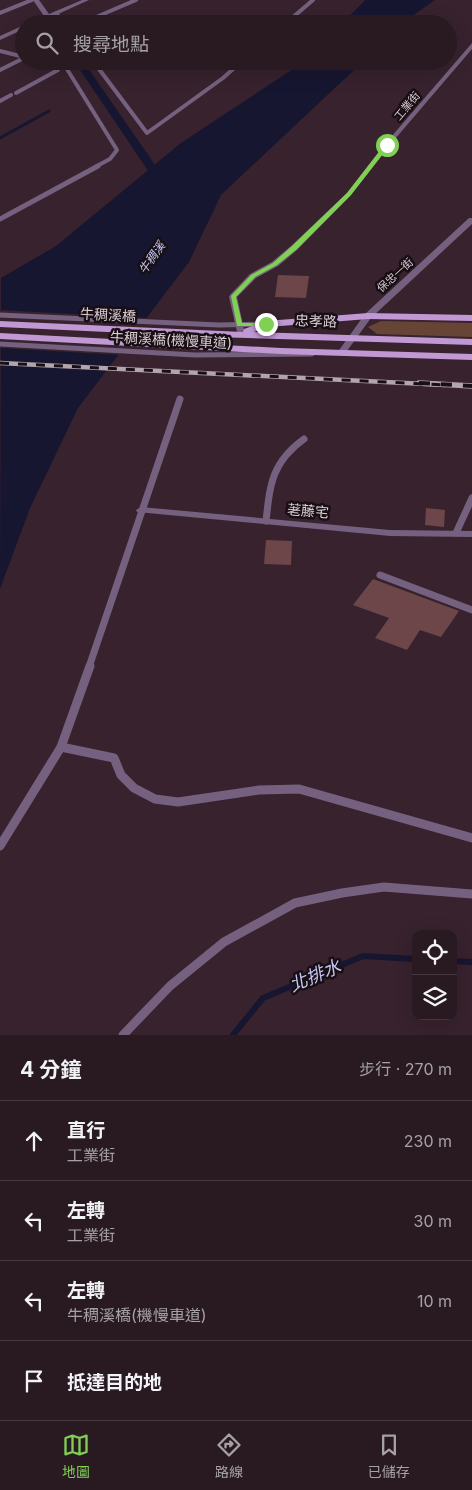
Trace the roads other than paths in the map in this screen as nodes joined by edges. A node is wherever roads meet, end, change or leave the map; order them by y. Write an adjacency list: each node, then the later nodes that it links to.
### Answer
1 (32, 0): 6 (lane)
2 (36, 0): 8 (street)
3 (86, 0): 7 (street)
4 (136, 0): 10 (lane)
5 (313, 0): 11 (lane)
6 (0, 13)
7 (56, 13): 9 (street)
8 (46, 15)
9 (50, 15)
10 (101, 15)
11 (296, 15)
12 (15, 31): 13 (street)
13 (0, 38)
14 (472, 45): 18 (street, 工業街)
15 (0, 51): 16 (lane)
16 (15, 55)
17 (15, 62): 19 (lane)
18 (457, 63)
19 (0, 70)
20 (58, 70): 25 (lane)
21 (68, 70): 26 (lane)
22 (100, 70): 23 (lane)
23 (230, 70)
24 (451, 70): 32 (street, 工業街)
25 (0, 101)
26 (0, 219)
27 (472, 220): 29 (street, 保忠一街)
28 (0, 315): 33 (lane, 牛稠溪橋(機慢車道))
29 (368, 316): 30 (main road, 忠孝路); 32 (main road, 忠孝路); 35 (street, 保忠一街)
30 (472, 318)
31 (0, 324): 33 (main road, 牛稠溪橋)
32 (240, 329): 33 (main road, 牛稠溪橋); 35 (main road, 忠孝路)
33 (217, 330)
34 (0, 336): 38 (main road, 牛稠溪橋)
35 (351, 337): 36 (main road, 忠孝路); 39 (street, 保忠一街)
36 (472, 342)
37 (0, 344): 38 (lane, 牛稠溪橋(機慢車道))
38 (211, 351): 39 (main road)
39 (341, 353): 40 (main road)
40 (472, 357)
41 (180, 399): 44 (lane)
42 (304, 439): 45 (lane)
43 (472, 498): 46 (lane)
44 (141, 510): 45 (street, 荖藤宅); 50 (lane)
45 (266, 521): 46 (street, 荖藤宅)
46 (456, 533): 47 (street, 荖藤宅)
47 (472, 534)
48 (380, 574): 49 (lane)
49 (472, 610)
50 (61, 747): 51 (lane); 52 (lane)
51 (472, 838)
52 (0, 846)
53 (472, 894): 54 (lane)
54 (123, 1035)

